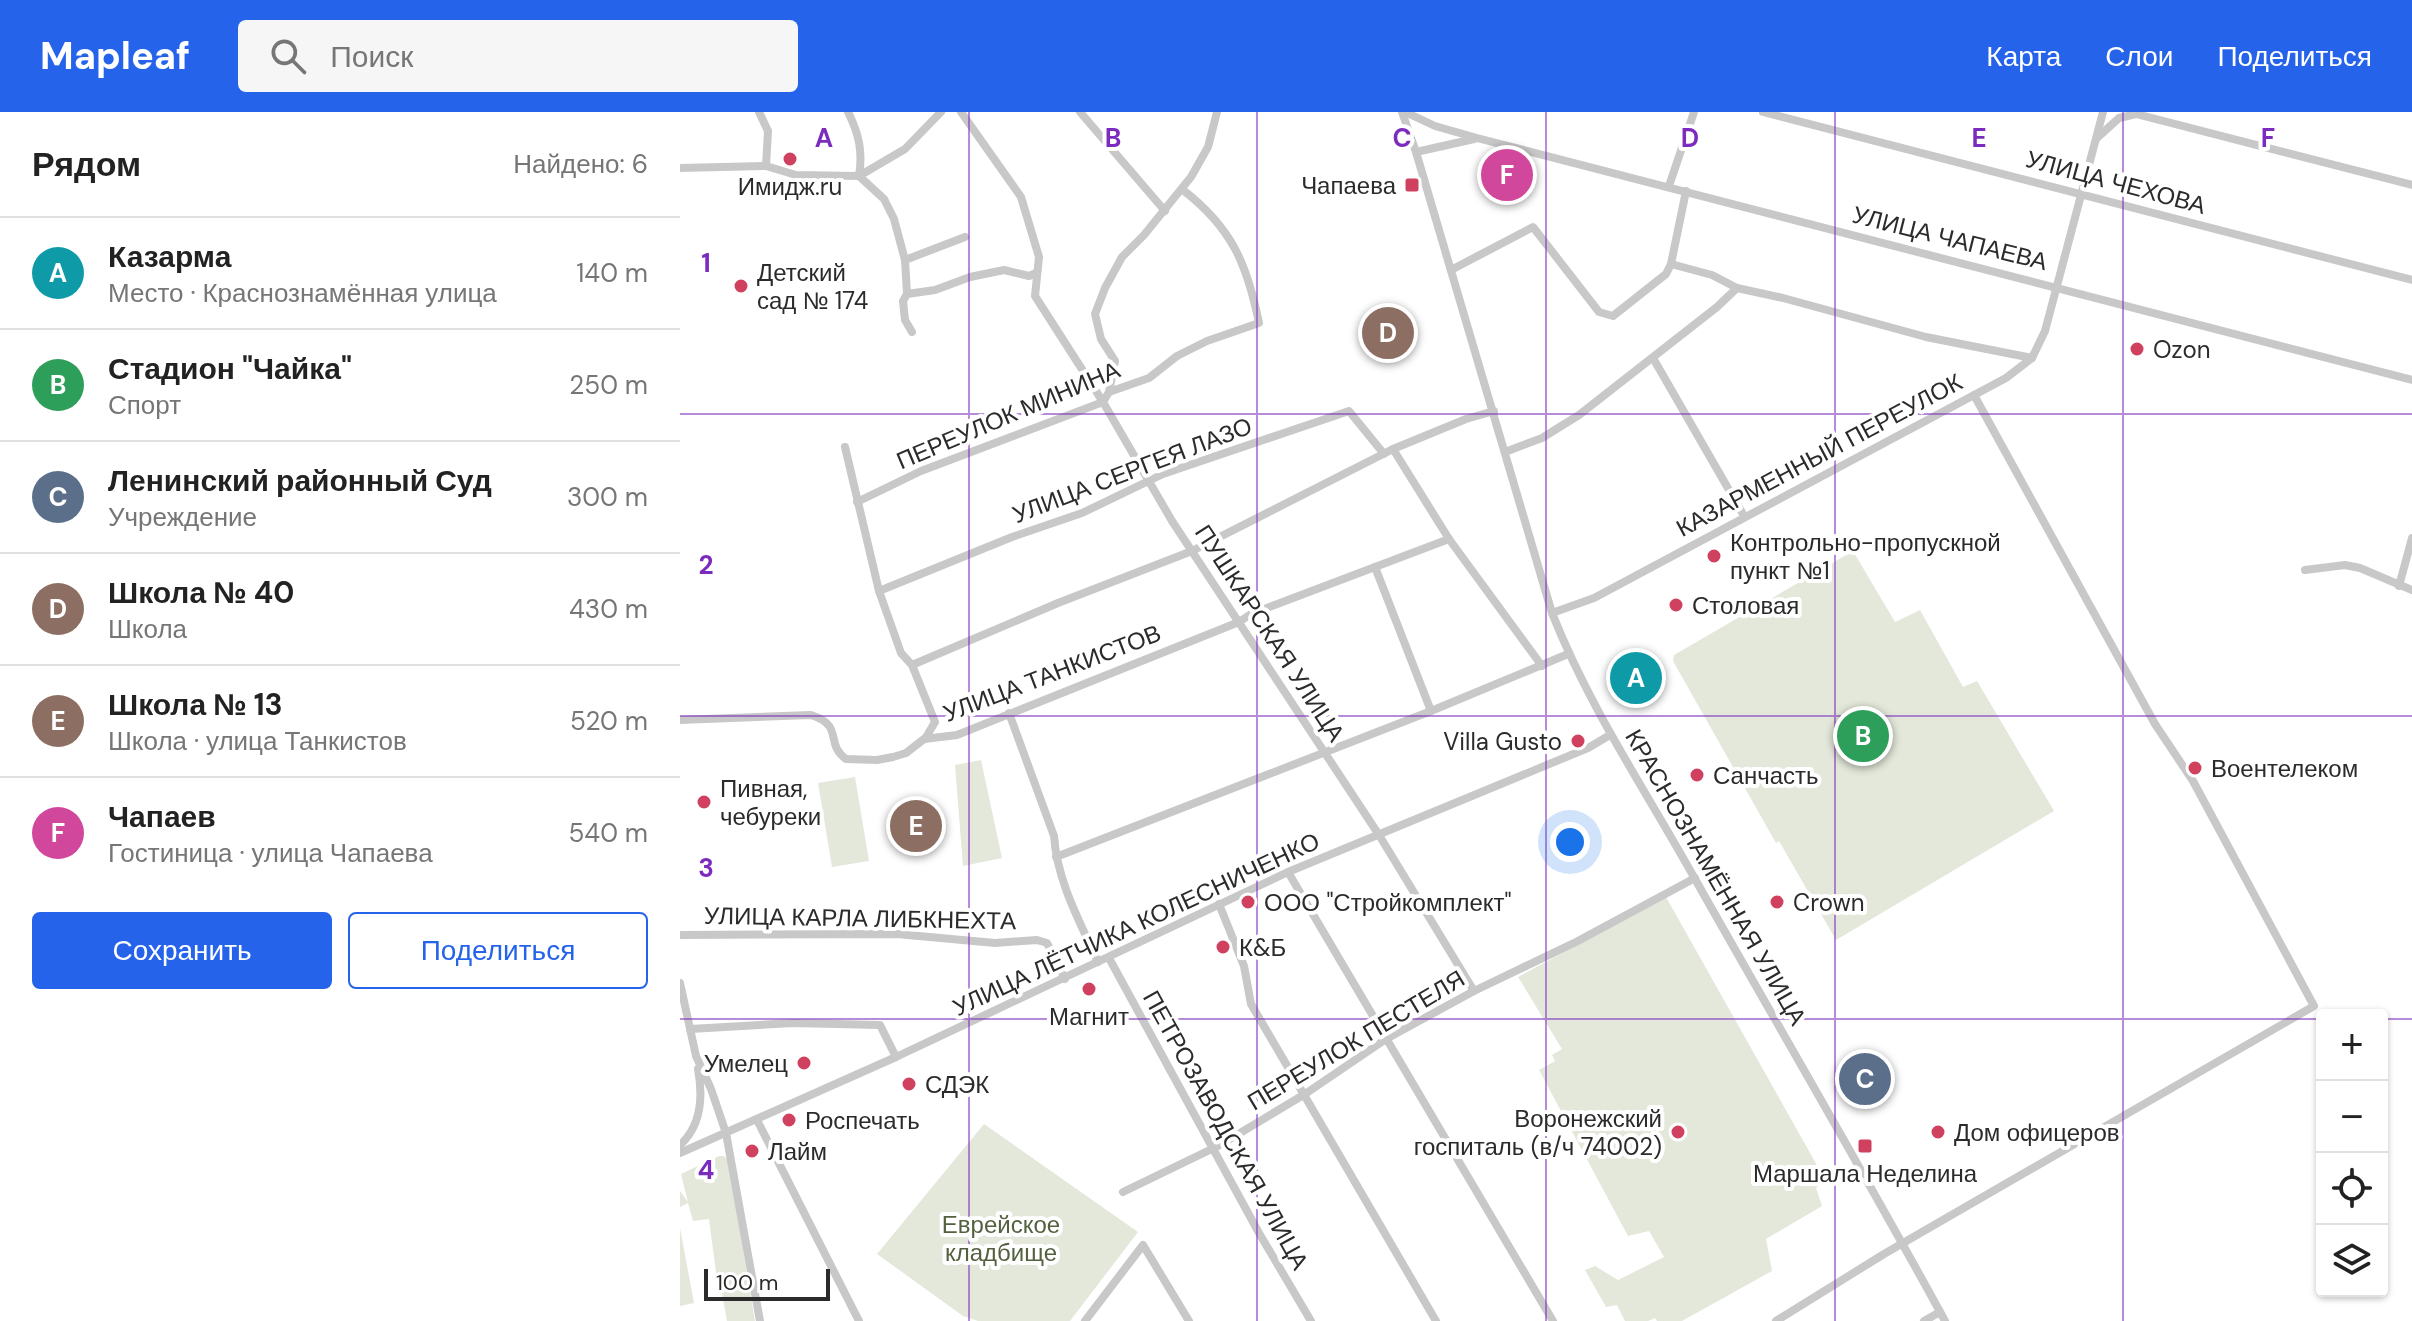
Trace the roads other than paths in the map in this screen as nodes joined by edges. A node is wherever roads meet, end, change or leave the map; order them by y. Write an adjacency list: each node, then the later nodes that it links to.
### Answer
1 (759, 112): 14 (street)
2 (848, 112): 16 (street)
3 (941, 112): 16 (street)
4 (961, 112): 27 (street)
5 (1080, 112): 22 (street)
6 (1217, 112): 19 (street)
7 (1403, 112): 11 (street, УЛИЦА ЧАПАЕВА); 13 (street, КРАСНОЗНАМЁННАЯ УЛИЦА)
8 (1694, 112): 18 (street)
9 (1763, 112): 21 (street, УЛИЦА ЧЕХОВА)
10 (2103, 112): 12 (street)
11 (1477, 138): 13 (street, УЛИЦА ЧАПАЕВА); 18 (street, УЛИЦА ЧАПАЕВА)
12 (2096, 139): 17 (street); 21 (street)
13 (1416, 152): 26 (street, КРАСНОЗНАМЁННАЯ УЛИЦА)
14 (766, 166): 15 (street); 16 (street)
15 (680, 168)
16 (859, 176): 24 (street)
17 (2412, 185)
18 (1669, 186): 20 (street, УЛИЦА ЧАПАЕВА)
19 (1183, 190): 22 (street); 36 (street, ПЕРЕУЛОК МИНИНА)
20 (1686, 191): 25 (street); 29 (street, УЛИЦА ЧАПАЕВА)
21 (2082, 194): 28 (street, УЛИЦА ЧЕХОВА); 29 (street)
22 (1165, 211): 36 (street)
23 (965, 237): 24 (street)
24 (905, 260): 31 (street)
25 (1671, 264): 26 (street); 30 (street)
26 (1451, 270): 39 (street, КРАСНОЗНАМЁННАЯ УЛИЦА)
27 (1036, 273): 31 (street); 38 (street, ПУШКАРСКАЯ УЛИЦА)
28 (2412, 280)
29 (2058, 287): 34 (street); 35 (street, УЛИЦА ЧАПАЕВА)
30 (1737, 288): 33 (street); 34 (street)
31 (907, 294): 32 (street)
32 (912, 332)
33 (1653, 358): 42 (street); 46 (street)
34 (2032, 358): 37 (street, КАЗАРМЕННЫЙ ПЕРЕУЛОК)
35 (2412, 380)
36 (1109, 392): 38 (street, ПЕРЕУЛОК МИНИНА)
37 (1974, 395): 46 (street, КАЗАРМЕННЫЙ ПЕРЕУЛОК); 88 (street)
38 (1103, 402): 44 (street, ПУШКАРСКАЯ УЛИЦА); 45 (street, ПЕРЕУЛОК МИНИНА)
39 (1494, 411): 41 (street); 42 (street, КРАСНОЗНАМЁННАЯ УЛИЦА)
40 (845, 447): 45 (street)
41 (1393, 449): 43 (street); 48 (street)
42 (1505, 452): 55 (street, КРАСНОЗНАМЁННАЯ УЛИЦА)
43 (1384, 454): 44 (street, УЛИЦА СЕРГЕЯ ЛАЗО); 49 (street)
44 (1150, 482): 49 (street, ПУШКАРСКАЯ УЛИЦА); 54 (street, УЛИЦА СЕРГЕЯ ЛАЗО)
45 (857, 502): 54 (street)
46 (1744, 516): 55 (street, КАЗАРМЕННЫЙ ПЕРЕУЛОК)
47 (2412, 538): 52 (street)
48 (1449, 539): 50 (street, УЛИЦА ТАНКИСТОВ); 59 (street)
49 (1192, 551): 56 (street, ПУШКАРСКАЯ УЛИЦА); 58 (street)
50 (1375, 567): 56 (street, УЛИЦА ТАНКИСТОВ); 60 (street)
51 (2305, 570): 52 (street)
52 (2399, 586): 53 (street)
53 (2412, 590)
54 (879, 591): 58 (street)
55 (1552, 613): 57 (street, КРАСНОЗНАМЁННАЯ УЛИЦА)
56 (1239, 622): 61 (street, УЛИЦА ТАНКИСТОВ); 65 (street, ПУШКАРСКАЯ УЛИЦА)
57 (1568, 654): 59 (street); 63 (street, КРАСНОЗНАМЁННАЯ УЛИЦА)
58 (912, 665): 64 (street)
59 (1542, 666): 60 (street)
60 (1431, 711): 65 (street)
61 (1009, 713): 64 (street, УЛИЦА ТАНКИСТОВ); 67 (street)
62 (680, 720): 64 (street, УЛИЦА ТАНКИСТОВ)
63 (1610, 735): 66 (street, УЛИЦА ЛЁТЧИКА КОЛЕСНИЧЕНКО); 69 (street, КРАСНОЗНАМЁННАЯ УЛИЦА)
64 (924, 739)
65 (1324, 753): 66 (street, ПУШКАРСКАЯ УЛИЦА); 67 (street)
66 (1379, 835): 68 (street, УЛИЦА ЛЁТЧИКА КОЛЕСНИЧЕНКО); 76 (street, ПУШКАРСКАЯ УЛИЦА)
67 (1056, 857): 73 (street)
68 (1288, 872): 70 (street, УЛИЦА ЛЁТЧИКА КОЛЕСНИЧЕНКО); 78 (street)
69 (1695, 878): 76 (street, ПЕРЕУЛОК ПЕСТЕЛЯ); 88 (street, КРАСНОЗНАМЁННАЯ УЛИЦА)
70 (1219, 904): 72 (street, УЛИЦА ЛЁТЧИКА КОЛЕСНИЧЕНКО); 81 (street)
71 (680, 935): 74 (street, УЛИЦА КАРЛА ЛИБКНЕХТА)
72 (1109, 958): 73 (street, УЛИЦА ЛЁТЧИКА КОЛЕСНИЧЕНКО); 85 (street, ПЕТРОЗАВОДСКАЯ УЛИЦА)
73 (1098, 962): 74 (street, УЛИЦА ЛЁТЧИКА КОЛЕСНИЧЕНКО)
74 (1065, 979): 80 (street, УЛИЦА ЛЁТЧИКА КОЛЕСНИЧЕНКО)
75 (680, 983): 77 (street)
76 (1474, 991): 78 (street, ПЕРЕУЛОК ПЕСТЕЛЯ)
77 (690, 1029): 79 (street); 80 (street)
78 (1386, 1039): 81 (street, ПЕРЕУЛОК ПЕСТЕЛЯ); 96 (street)
79 (696, 1056): 83 (street); 84 (street)
80 (896, 1057): 82 (street, УЛИЦА ЛЁТЧИКА КОЛЕСНИЧЕНКО)
81 (1305, 1094): 85 (street, ПЕРЕУЛОК ПЕСТЕЛЯ); 95 (street)
82 (757, 1120): 83 (street, УЛИЦА ЛЁТЧИКА КОЛЕСНИЧЕНКО); 91 (street)
83 (726, 1133): 86 (street, УЛИЦА ЛЁТЧИКА КОЛЕСНИЧЕНКО); 90 (street)
84 (680, 1145)
85 (1212, 1148): 87 (street, ПЕРЕУЛОК ПЕСТЕЛЯ); 94 (street, ПЕТРОЗАВОДСКАЯ УЛИЦА)
86 (680, 1153)
87 (1123, 1192)
88 (1903, 1243): 89 (street, КРАСНОЗНАМЁННАЯ УЛИЦА); 97 (street)
89 (1943, 1317): 98 (street)
90 (760, 1321)
91 (859, 1321)
92 (1085, 1321): 93 (street)
93 (1189, 1321)
94 (1311, 1321)
95 (1436, 1321)
96 (1553, 1321)
97 (1776, 1321)
98 (1924, 1321)

